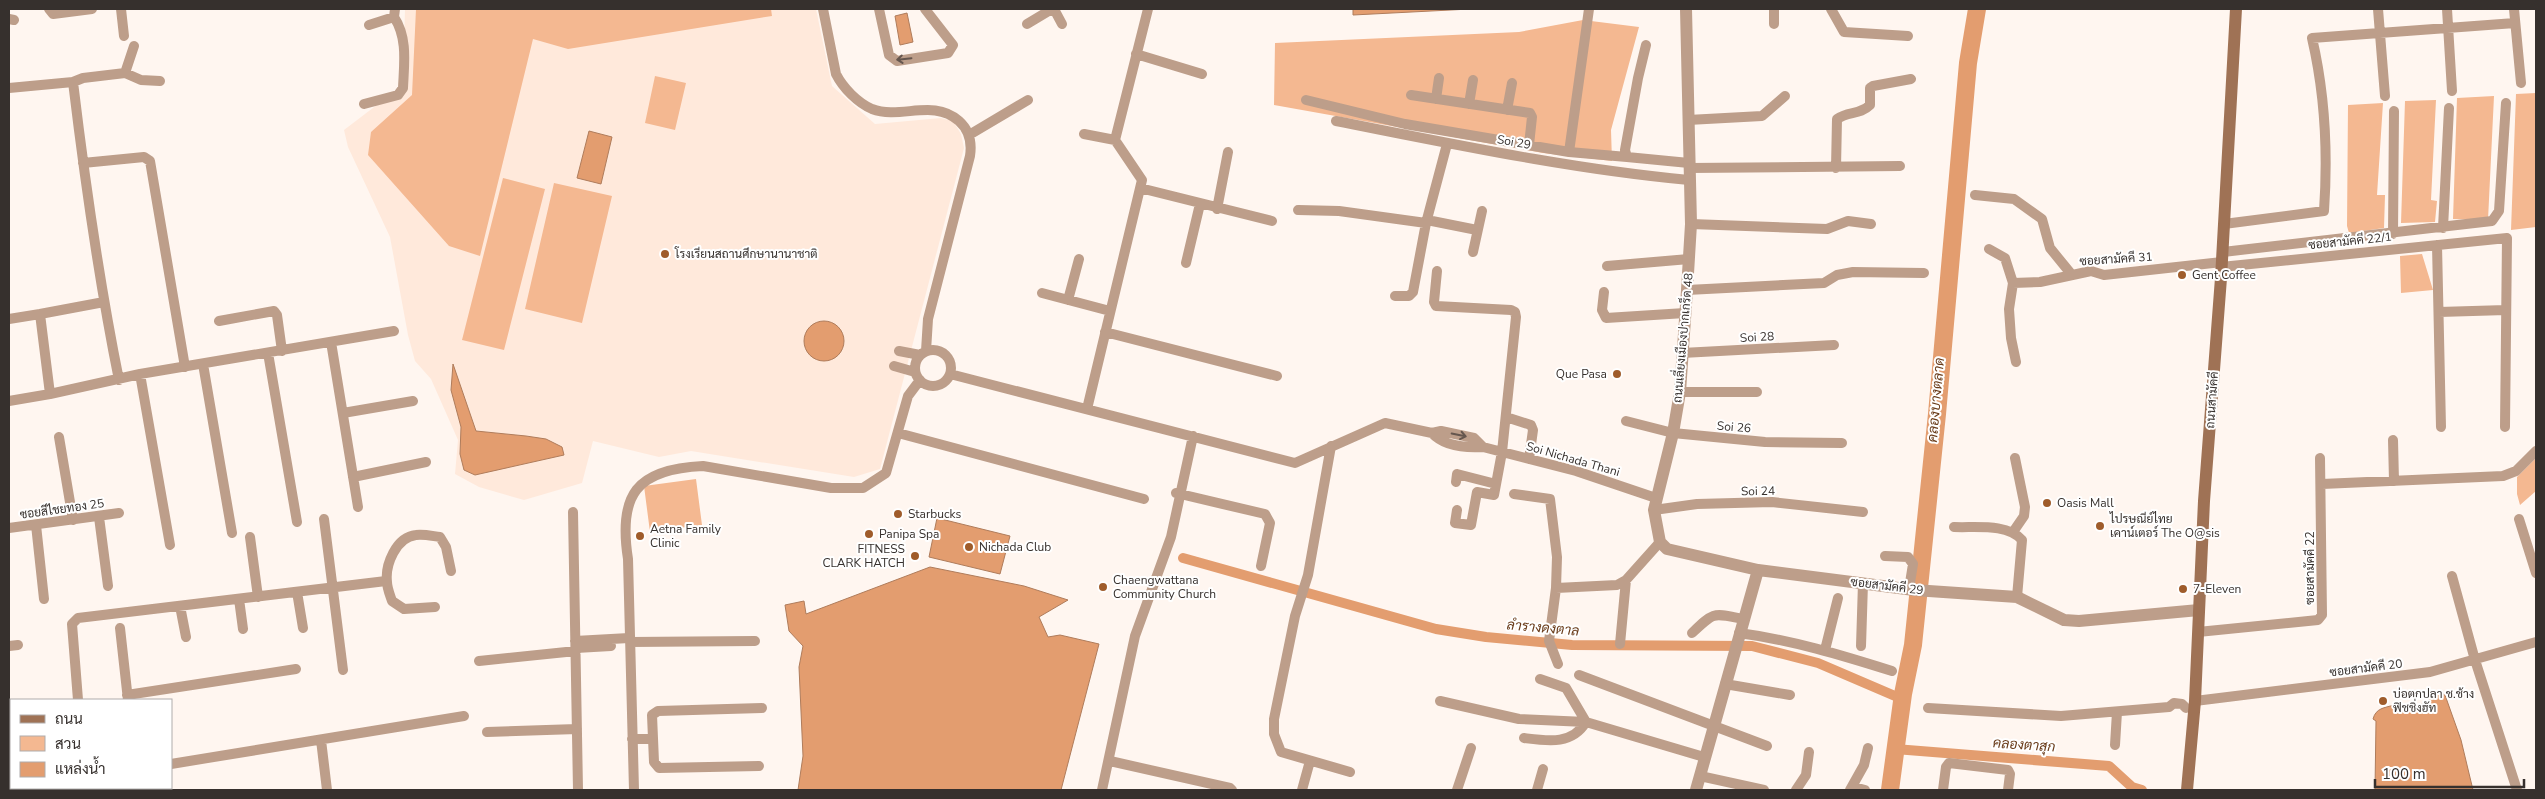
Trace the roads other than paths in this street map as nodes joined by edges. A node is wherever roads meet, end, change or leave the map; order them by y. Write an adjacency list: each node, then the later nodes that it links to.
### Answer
1 (49, 9): 2 (street)
2 (92, 9)
3 (120, 9): 25 (street)
4 (823, 9): 56 (street)
5 (879, 9): 6 (street, one-way to 5)
6 (925, 9)
7 (1053, 9): 19 (street); 20 (street)
8 (1148, 9): 29 (street)
9 (1588, 9): 61 (street)
10 (1686, 9): 53 (street, ถนนเลี่ยงเมืองปากเกร็ด 48)
11 (1774, 9): 21 (street)
12 (1831, 9): 26 (street)
13 (2236, 9): 77 (main road, ถนนสามัคคี)
14 (2378, 9): 24 (street)
15 (2447, 9): 23 (street)
16 (2514, 9): 18 (street)
17 (394, 13): 22 (street); 48 (street)
18 (2515, 23): 23 (street); 38 (street)
19 (1027, 24)
20 (1062, 24)
21 (1774, 24)
22 (369, 25)
23 (2448, 28): 24 (street); 40 (street)
24 (2380, 33): 43 (street); 77 (street)
25 (124, 36)
26 (1908, 36)
27 (1646, 45): 62 (street)
28 (134, 46): 30 (street)
29 (1136, 54): 31 (street); 57 (street)
30 (125, 73): 34 (street); 36 (street)
31 (1202, 74)
32 (1439, 78): 44 (street)
33 (1912, 79): 65 (street)
34 (160, 80)
35 (1473, 80): 49 (street)
36 (73, 82): 39 (street); 63 (street)
37 (1512, 83): 51 (street)
38 (2520, 83)
39 (9, 88)
40 (2452, 91)
41 (1410, 96): 44 (street)
42 (1785, 96): 53 (street)
43 (2385, 96)
44 (1436, 99): 49 (street)
45 (1028, 100): 56 (street)
46 (1306, 100): 59 (street)
47 (2506, 103): 78 (street)
48 (364, 104)
49 (1469, 104): 51 (street)
50 (2449, 108): 78 (street)
51 (1507, 110): 59 (street)
52 (2394, 111): 80 (street)
53 (1688, 120): 66 (street, ถนนเลี่ยงเมืองปากเกร็ด 48)
54 (1336, 121): 58 (street, Soi 29)
55 (1084, 134): 57 (street)
56 (969, 135): 113 (street)
57 (1115, 140): 67 (street)
58 (1447, 144): 66 (street, Soi 29); 74 (street)
59 (1528, 145): 61 (street)
60 (1228, 152): 70 (street)
61 (1569, 152): 62 (street)
62 (1627, 157): 66 (street)
63 (82, 163): 98 (street); 118 (street)
64 (1900, 166): 65 (street)
65 (1836, 168): 66 (street)
66 (1689, 170): 75 (street, ถนนเลี่ยงเมืองปากเกร็ด 48)
67 (1140, 188): 69 (street); 100 (street)
68 (1975, 195): 91 (street)
69 (1200, 204): 70 (street); 87 (street)
70 (1217, 209): 73 (street)
71 (1298, 210): 74 (street)
72 (1482, 211): 79 (street)
73 (1272, 221)
74 (1427, 222): 79 (street); 96 (street)
75 (1691, 224): 76 (street); 85 (street, ถนนเลี่ยงเมืองปากเกร็ด 48)
76 (1871, 224)
77 (2224, 224): 86 (main road, ถนนสามัคคี)
78 (2443, 228): 80 (street)
79 (1477, 230): 83 (street)
80 (2393, 234): 86 (street)
81 (2438, 245): 86 (street, ซอยสามัคคี 22/1); 99 (street, ซอยสามัคคี 22/1); 101 (street)
82 (1988, 249): 92 (street)
83 (1473, 252)
84 (1079, 258): 97 (street)
85 (1689, 259): 88 (street); 93 (street, ถนนเลี่ยงเมืองปากเกร็ด 48)
86 (2222, 260): 91 (street, ซอยสามัคคี 31); 196 (main road, ถนนสามัคคี)
87 (1186, 263)
88 (1606, 266)
89 (1437, 271): 131 (street)
90 (1924, 273): 93 (street)
91 (2072, 275): 92 (street, ซอยสามัคคี 31)
92 (2013, 283): 115 (street)
93 (1687, 290): 102 (street, ถนนเลี่ยงเมืองปากเกร็ด 48)
94 (1604, 292): 102 (street)
95 (1042, 293): 97 (street)
96 (1395, 296)
97 (1068, 300): 100 (street)
98 (104, 302): 103 (street); 123 (street)
99 (2506, 310): 101 (street); 134 (street)
100 (1110, 311): 107 (street)
101 (2439, 312): 133 (street)
102 (1685, 313): 114 (street, ถนนเลี่ยงเมืองปากเกร็ด 48)
103 (40, 314): 104 (street); 126 (street)
104 (9, 319)
105 (219, 321): 110 (street)
106 (394, 331): 108 (street)
107 (1105, 332): 122 (street); 129 (street)
108 (331, 342): 110 (street); 130 (street)
109 (1834, 345): 114 (street, Soi 28)
110 (282, 351): 112 (street)
111 (899, 351): 113 (street)
112 (268, 353): 116 (street); 166 (street)
113 (923, 353): 120 (street); 121 (street)
114 (1682, 353): 124 (street, ถนนเลี่ยงเมืองปากเกร็ด 48)
115 (2016, 362)
116 (203, 364): 118 (street); 170 (street)
117 (894, 366): 121 (street)
118 (185, 367): 119 (street)
119 (140, 374): 123 (street); 174 (street)
120 (950, 374): 121 (street); 129 (street, Soi Nichada Thani)
121 (918, 376): 135 (street)
122 (1277, 376)
123 (119, 380): 126 (street)
124 (1680, 392): 125 (street); 136 (street, ถนนเลี่ยงเมืองปากเกร็ด 48)
125 (1757, 392)
126 (50, 394): 127 (street)
127 (9, 401)
128 (413, 401): 130 (street)
129 (1087, 409): 138 (street, Soi Nichada Thani)
130 (343, 413): 148 (street)
131 (1506, 417): 143 (street); 146 (street)
132 (1626, 421): 136 (street, Soi 26)
133 (2440, 427)
134 (2506, 427)
135 (898, 433): 155 (street); 205 (street)
136 (1673, 433): 140 (street, Soi 26); 156 (street, ถนนเลี่ยงเมืองปากเกร็ด 48)
137 (59, 436): 165 (street)
138 (1193, 436): 141 (street, Soi Nichada Thani); 153 (street)
139 (2393, 440): 149 (street)
140 (1842, 443)
141 (1331, 446): 143 (street, Soi Nichada Thani); 245 (street)
142 (2536, 451): 149 (street)
143 (1502, 452): 146 (street, Soi Nichada Thani); 151 (street)
144 (2014, 458): 171 (street)
145 (2320, 458): 152 (street, ซอยสามัคคี 22)
146 (1529, 459): 156 (street, Soi Nichada Thani)
147 (426, 462): 148 (street)
148 (353, 477): 157 (street)
149 (2394, 481): 152 (street)
150 (1456, 482): 151 (street)
151 (1496, 484): 158 (street)
152 (2322, 484): 201 (street, ซอยสามัคคี 22)
153 (1179, 494): 176 (street); 244 (street)
154 (1514, 494): 186 (street)
155 (1144, 498)
156 (1655, 504): 160 (street, Soi 24); 173 (street, ถนนเลี่ยงเมืองปากเกร็ด 48)
157 (358, 506)
158 (1457, 510)
159 (573, 512): 210 (street)
160 (1863, 512)
161 (119, 513): 162 (street, ซอยสีไชยทอง 25)
162 (99, 517): 165 (street, ซอยสีไชยทอง 25); 184 (street)
163 (2519, 518): 179 (street)
164 (324, 519): 185 (street)
165 (73, 520): 167 (street, ซอยสีไชยทอง 25)
166 (297, 522)
167 (36, 525): 169 (street, ซอยสีไชยทอง 25); 192 (street)
168 (1954, 527): 171 (street)
169 (9, 528)
170 (232, 532)
171 (2013, 532): 190 (street)
172 (250, 537): 189 (street)
173 (1660, 542): 177 (street); 181 (street)
174 (170, 545)
175 (1885, 556): 187 (street)
176 (1261, 566)
177 (1758, 570): 183 (street, ซอยสามัคคี 29); 197 (street)
178 (451, 571): 182 (street)
179 (2536, 573)
180 (2452, 576): 212 (street)
181 (1626, 580): 186 (street); 208 (street)
182 (386, 581): 185 (street); 195 (street)
183 (1863, 583): 187 (street, ซอยสามัคคี 29); 209 (street)
184 (108, 586)
185 (333, 588): 188 (street); 216 (street)
186 (1556, 588): 214 (street)
187 (1912, 590): 190 (street, ซอยสามัคคี 29)
188 (297, 592): 189 (street); 199 (street)
189 (258, 597): 193 (street)
190 (2017, 597): 196 (street)
191 (1838, 598): 211 (street)
192 (44, 599)
193 (239, 599): 194 (street); 200 (street)
194 (180, 606): 203 (street); 223 (street)
195 (434, 607)
196 (2199, 610): 201 (main road, ถนนสามัคคี)
197 (1743, 619): 202 (street); 207 (street)
198 (120, 628): 222 (street)
199 (303, 628)
200 (244, 629)
201 (2198, 632): 225 (main road, ถนนสามัคคี)
202 (1692, 633)
203 (186, 636)
204 (755, 640): 205 (street)
205 (629, 641): 210 (street); 235 (street)
206 (2536, 642): 212 (street, ซอยสามัคคี 20)
207 (1736, 643): 211 (street); 220 (street)
208 (1620, 644)
209 (1861, 646)
210 (576, 647): 213 (street); 232 (street)
211 (1825, 650): 217 (street)
212 (2475, 660): 225 (street, ซอยสามัคคี 20); 267 (street)
213 (479, 661)
214 (1558, 664)
215 (296, 669): 222 (street)
216 (343, 670)
217 (1892, 671)
218 (1580, 675): 231 (street)
219 (1540, 679): 230 (street)
220 (1725, 684): 221 (street); 231 (street)
221 (1790, 695)
222 (127, 698)
223 (78, 699)
224 (1440, 701): 230 (street)
225 (2192, 705): 228 (street, ซอยสามัคคี 20); 266 (main road, ถนนสามัคคี)
226 (762, 708): 236 (street)
227 (1928, 708): 228 (street)
228 (2118, 712): 238 (street)
229 (464, 716): 237 (street)
230 (1586, 722): 234 (street); 243 (street)
231 (1712, 727): 239 (street); 243 (street)
232 (577, 729): 233 (street); 253 (street)
233 (487, 732)
234 (1524, 738)
235 (632, 739): 236 (street); 254 (street)
236 (653, 739): 247 (street)
237 (321, 740): 246 (street); 252 (street)
238 (2115, 744)
239 (1767, 746)
240 (1471, 748): 258 (street)
241 (1868, 748): 251 (street)
242 (1809, 752): 262 (street)
243 (1704, 756): 250 (street)
244 (1110, 761): 255 (street); 256 (street)
245 (1310, 762): 249 (street); 257 (street)
246 (172, 764)
247 (759, 766)
248 (1543, 769): 259 (street)
249 (1350, 772)
250 (1700, 776): 260 (street); 261 (street)
251 (1852, 789): 263 (street)
252 (327, 790)
253 (578, 790)
254 (634, 790)
255 (1102, 790)
256 (1232, 790)
257 (1302, 790)
258 (1456, 790)
259 (1537, 790)
260 (1696, 790)
261 (1764, 790)
262 (1796, 790)
263 (1865, 790)
264 (1943, 790): 265 (street)
265 (2008, 790)
266 (2187, 790)
267 (2516, 790)

